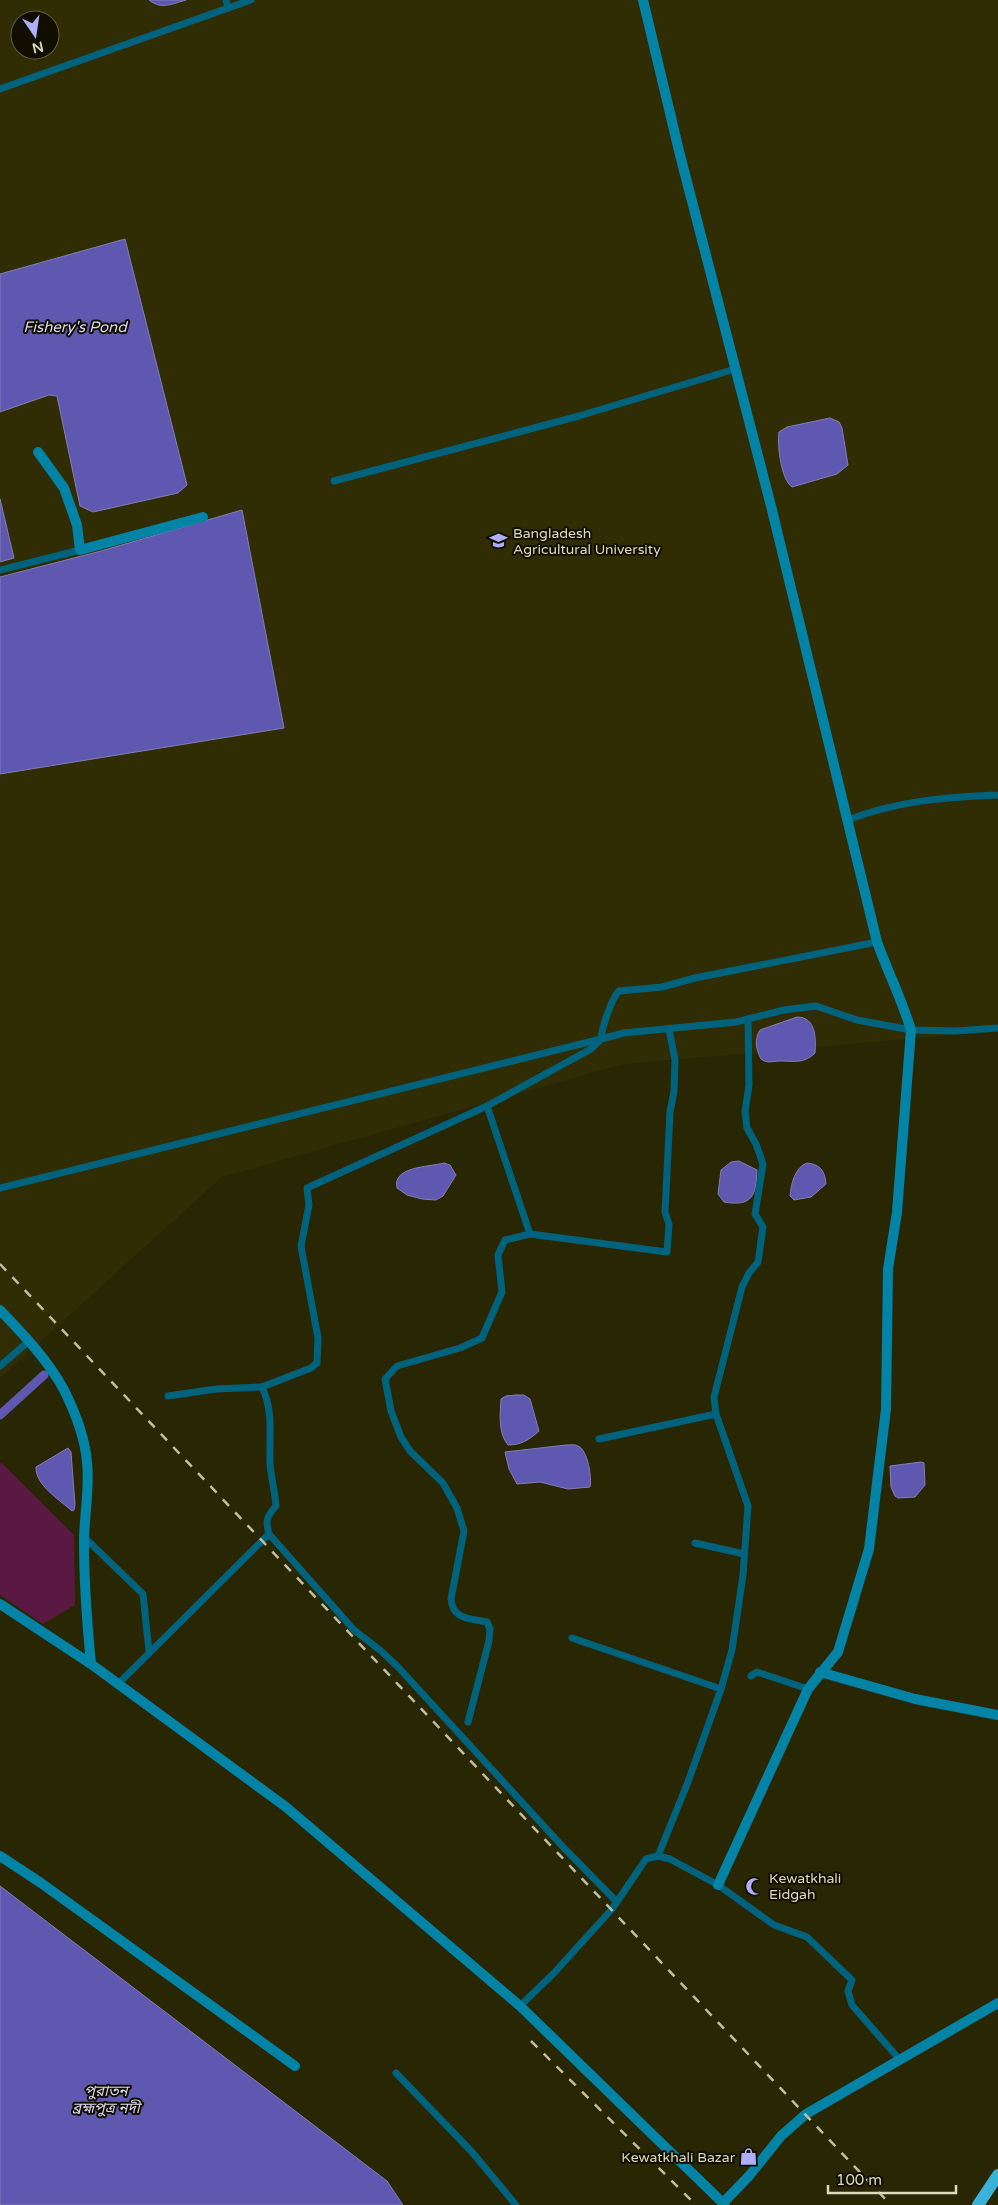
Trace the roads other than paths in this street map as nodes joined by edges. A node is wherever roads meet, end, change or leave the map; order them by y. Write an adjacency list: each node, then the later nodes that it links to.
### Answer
1 (226, 0): 4 (street)
2 (252, 0): 4 (street)
3 (643, 0): 6 (street)
4 (228, 8): 5 (street)
5 (0, 89)
6 (735, 369): 8 (street); 13 (street)
7 (38, 452): 10 (street)
8 (334, 481)
9 (202, 517): 10 (street)
10 (80, 550): 11 (street)
11 (0, 570)
12 (998, 795): 13 (street)
13 (848, 820): 14 (street)
14 (877, 942): 18 (street); 19 (street)
15 (748, 1019): 16 (street); 18 (street); 28 (street)
16 (669, 1028): 19 (street); 22 (street)
17 (998, 1028): 18 (street)
18 (910, 1030): 38 (street)
19 (601, 1039): 20 (street); 21 (street)
20 (487, 1106): 22 (street); 26 (street)
21 (0, 1188)
22 (530, 1234): 44 (street)
23 (0, 1310): 24 (street)
24 (29, 1341): 25 (street); 31 (street)
25 (0, 1366)
26 (262, 1387): 27 (street); 30 (street)
27 (168, 1396)
28 (716, 1414): 29 (street); 33 (street)
29 (599, 1439)
30 (269, 1534): 36 (street); 48 (street)
31 (84, 1536): 36 (street); 37 (street)
32 (695, 1543): 33 (street)
33 (744, 1554): 41 (street)
34 (0, 1604): 37 (street)
35 (572, 1638): 41 (street)
36 (149, 1651): 40 (street)
37 (91, 1664): 40 (street)
38 (820, 1672): 42 (street); 43 (street)
39 (751, 1676): 42 (street)
40 (118, 1684): 50 (street)
41 (721, 1689): 46 (street)
42 (808, 1689): 47 (street)
43 (998, 1715)
44 (468, 1722)
45 (0, 1856): 52 (street)
46 (658, 1856): 47 (street); 48 (street)
47 (718, 1885): 51 (street)
48 (617, 1902): 50 (street)
49 (998, 2003): 51 (street)
50 (520, 2006): 55 (street)
51 (900, 2060): 55 (street)
52 (295, 2066)
53 (396, 2073): 56 (street)
54 (998, 2175): 57 (highway)
55 (724, 2204)
56 (516, 2205)
57 (978, 2205)

